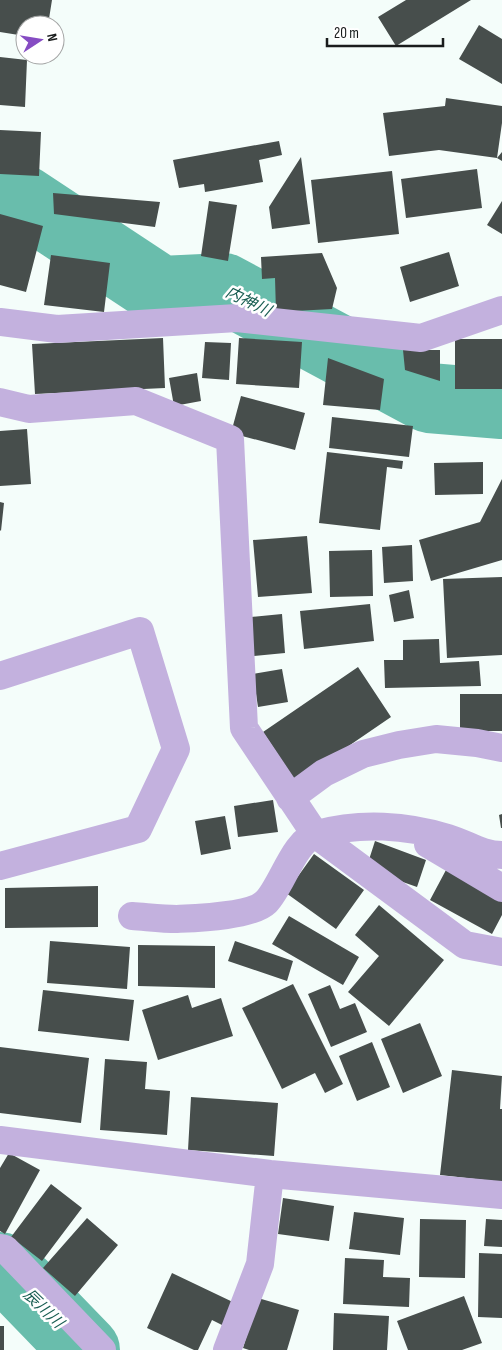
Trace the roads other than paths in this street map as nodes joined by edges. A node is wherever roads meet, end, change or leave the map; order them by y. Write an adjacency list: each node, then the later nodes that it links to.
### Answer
1 (502, 310): 2 (street)
2 (0, 322)
3 (0, 402): 6 (street)
4 (0, 676): 10 (street)
5 (502, 748): 6 (street)
6 (290, 798): 8 (street)
7 (409, 828): 8 (street); 9 (street); 11 (street)
8 (315, 834): 12 (street); 13 (street)
9 (502, 855)
10 (0, 866)
11 (502, 888)
12 (132, 916)
13 (502, 952)
14 (0, 1140): 15 (street)
15 (270, 1174): 16 (street); 19 (street)
16 (502, 1195)
17 (0, 1248): 18 (street)
18 (102, 1350)
19 (227, 1350)

